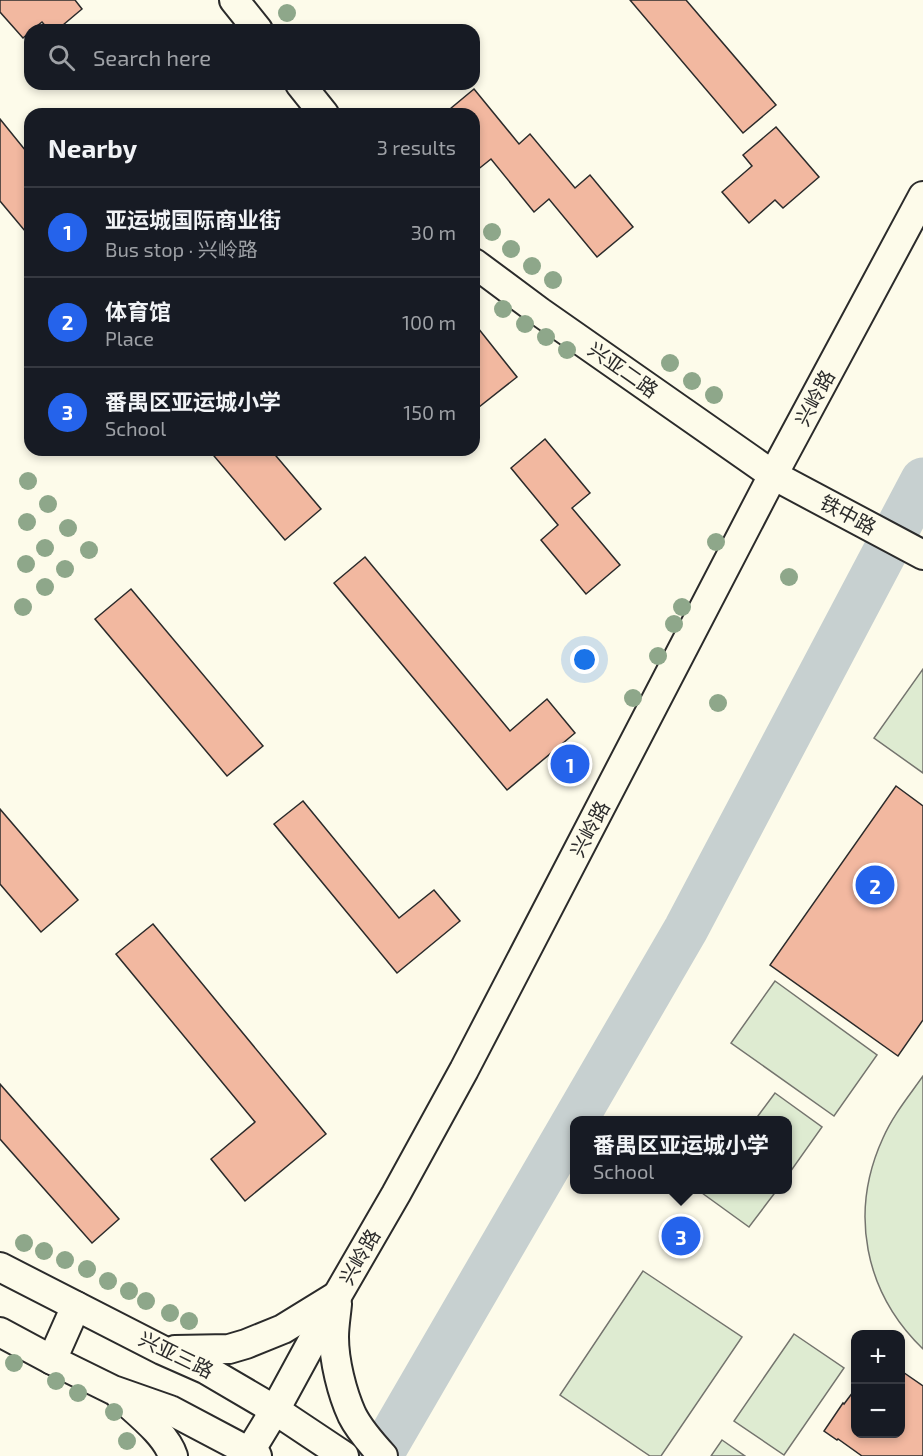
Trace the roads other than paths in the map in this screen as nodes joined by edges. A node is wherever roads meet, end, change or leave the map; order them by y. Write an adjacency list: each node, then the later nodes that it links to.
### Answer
1 (234, 0): 2 (street)
2 (253, 24)
3 (305, 90): 4 (street)
4 (319, 108)
5 (923, 195): 7 (street, 兴岭路)
6 (480, 267): 7 (street, 兴亚二路)
7 (773, 475): 8 (street, 铁中路); 10 (street, 兴岭路)
8 (923, 555)
9 (0, 1267): 11 (street, 兴亚三路)
10 (337, 1296): 13 (street); 16 (street, 兴岭路); 20 (street)
11 (76, 1306): 13 (street, 兴亚三路); 14 (street)
12 (0, 1332): 14 (street)
13 (162, 1350): 16 (street, 兴亚三路)
14 (52, 1360): 15 (street)
15 (113, 1390): 18 (street); 19 (street)
16 (275, 1410): 17 (street, 兴亚三路); 18 (street, 兴岭路)
17 (333, 1449)
18 (251, 1454)
19 (173, 1456)
20 (383, 1456)

